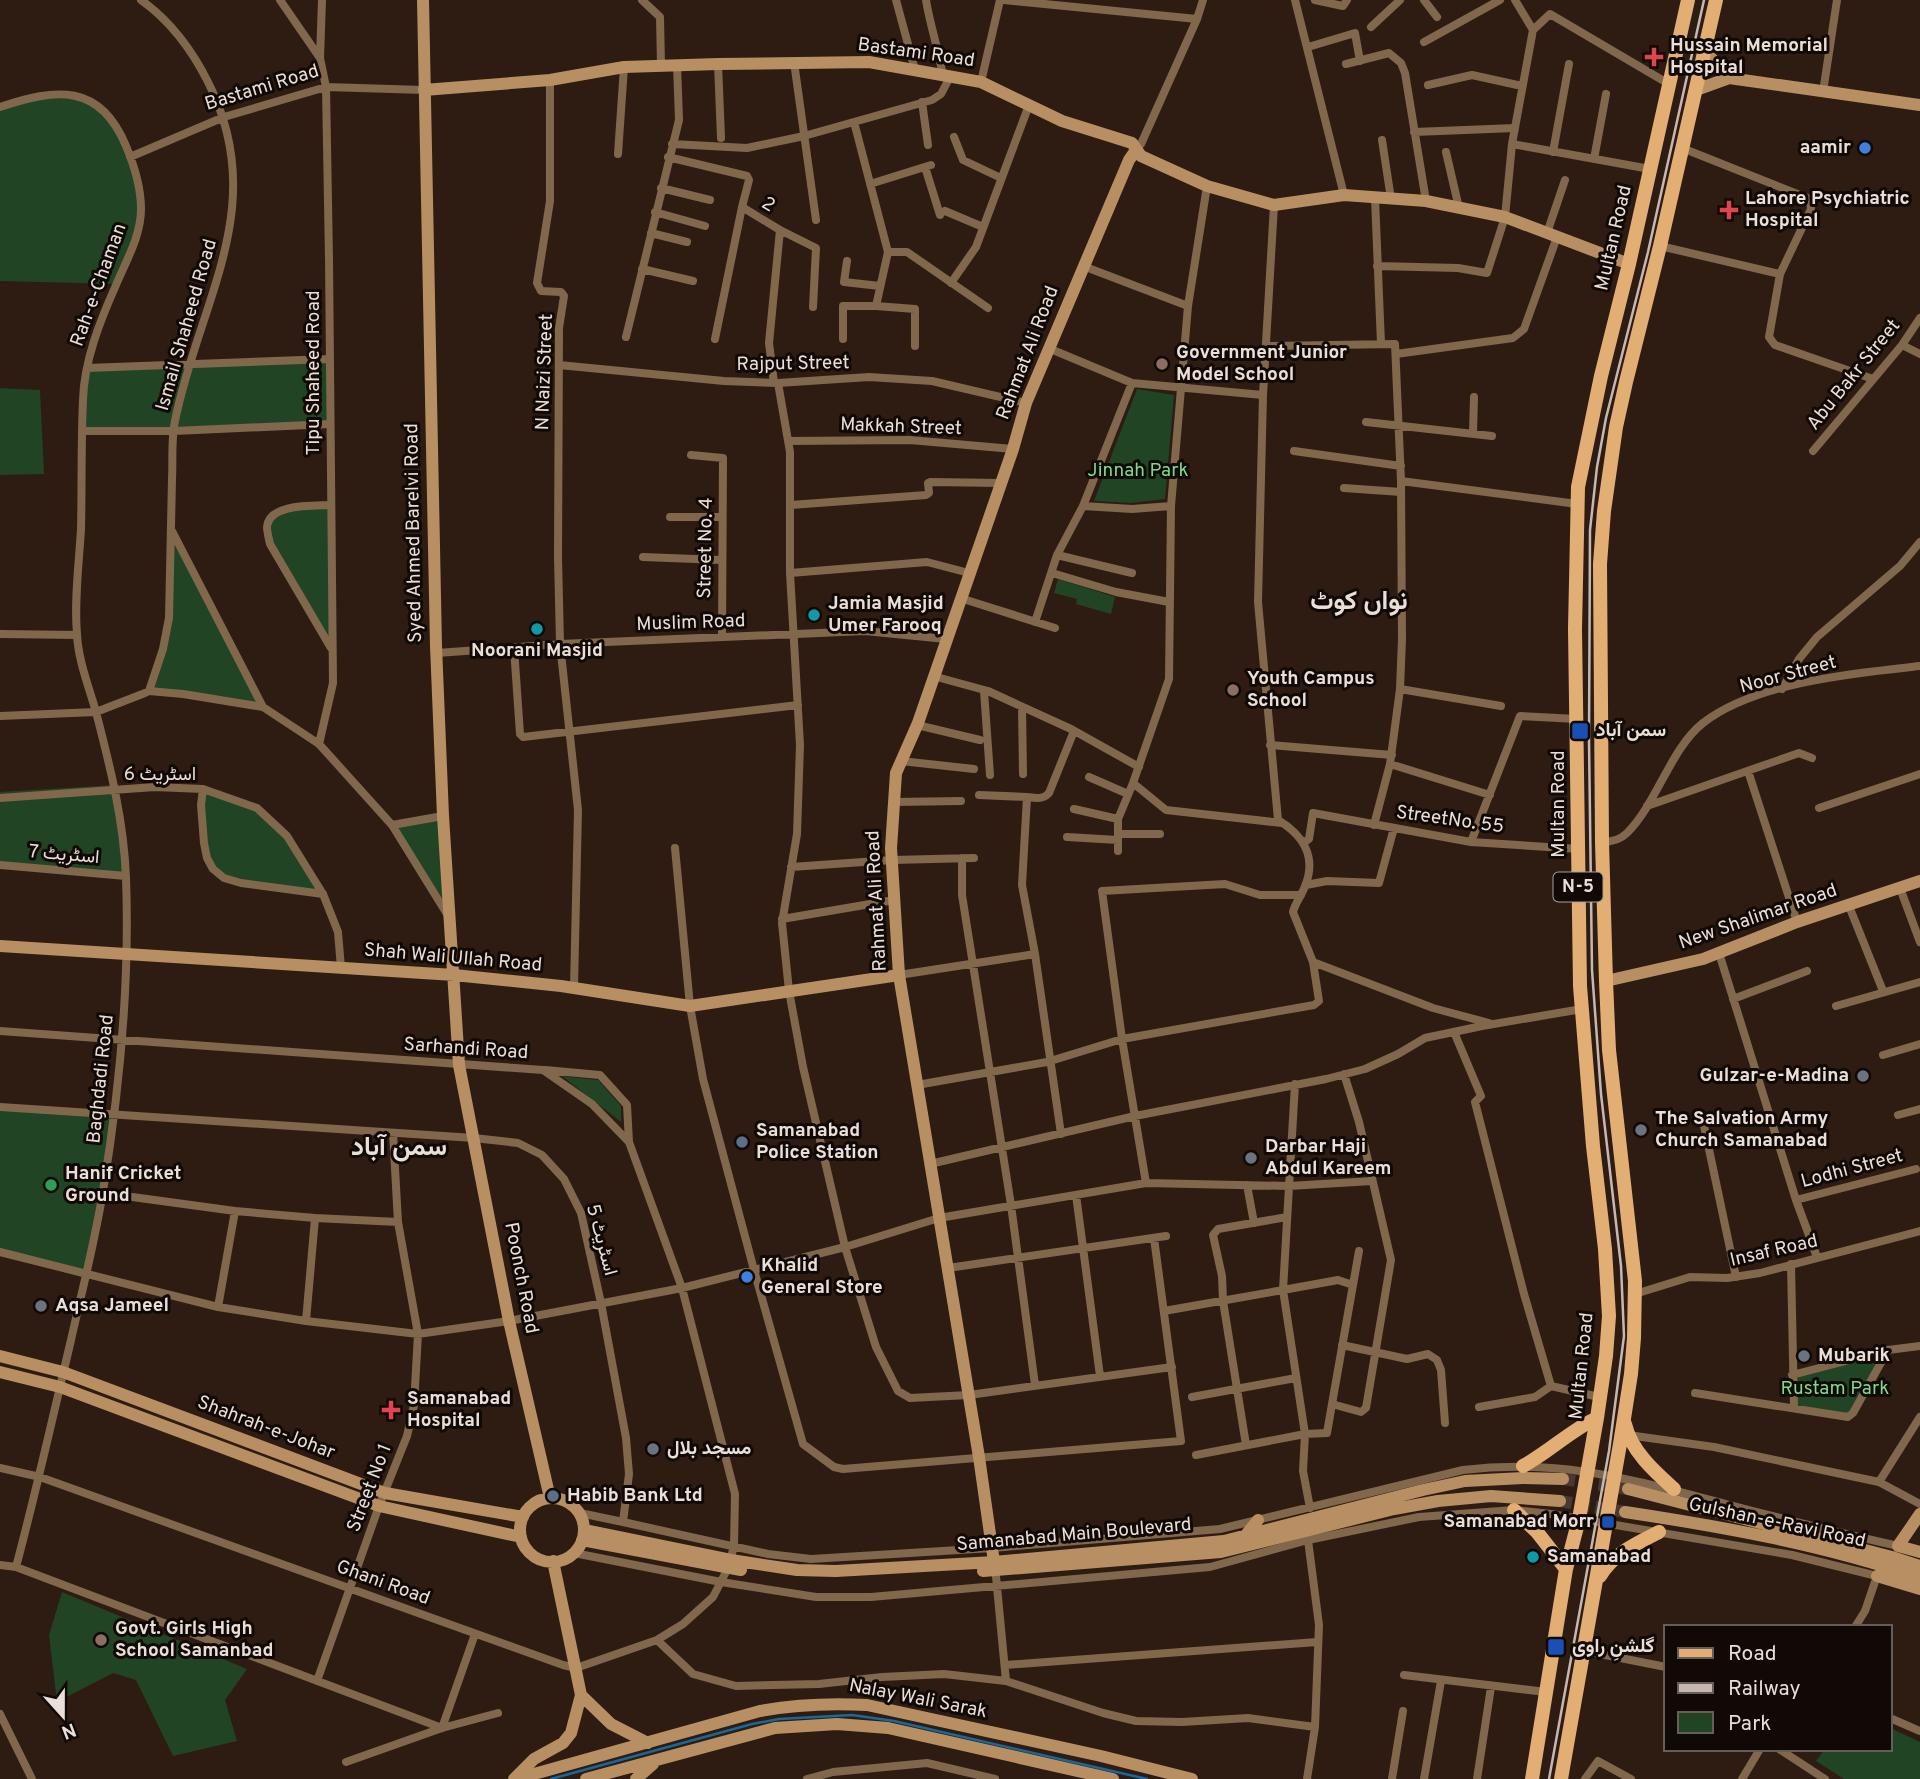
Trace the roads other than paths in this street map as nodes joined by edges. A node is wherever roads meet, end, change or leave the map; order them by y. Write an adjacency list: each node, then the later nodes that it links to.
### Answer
1 (141, 0): 53 (street, Ismail Shaheed Road)
2 (280, 0): 27 (street)
3 (321, 0): 27 (street, Tipu Shaheed Road)
4 (423, 0): 45 (main road, Syed Ahmed Barelvi Road)
5 (642, 0): 33 (street)
6 (896, 0): 36 (street)
7 (926, 0): 37 (street)
8 (1002, 0): 21 (street); 40 (street)
9 (1203, 0): 21 (street)
10 (1296, 0): 25 (street)
11 (1315, 0): 12 (street)
12 (1347, 0)
13 (1400, 0): 22 (street)
14 (1424, 0): 20 (street)
15 (1500, 0): 24 (street)
16 (1515, 0): 23 (street)
17 (1688, 0): 41 (main road, Multan Road / N-5)
18 (1716, 0): 26 (main road, N-5)
19 (1837, 0): 47 (street)
20 (1437, 17)
21 (1197, 19): 65 (street)
22 (1371, 27)
23 (1533, 30): 41 (street); 43 (street)
24 (1424, 42)
25 (1308, 47): 28 (street); 78 (street)
26 (1705, 51): 38 (main road); 46 (main road, N-5)
27 (320, 58): 44 (street, Tipu Shaheed Road)
28 (1360, 61): 31 (street); 56 (street)
29 (794, 62): 30 (main road, Bastami Road); 36 (main road, Bastami Road); 57 (street)
30 (718, 64): 34 (main road, Bastami Road); 59 (street)
31 (1346, 64)
32 (1569, 64): 67 (street)
33 (661, 65): 34 (main road, Bastami Road); 35 (main road, Bastami Road)
34 (677, 65): 61 (street)
35 (624, 67): 39 (main road, Bastami Road); 68 (street)
36 (915, 69): 37 (main road, Bastami Road)
37 (947, 77): 40 (main road, Bastami Road); 49 (street)
38 (1729, 78): 46 (main road); 47 (main road)
39 (550, 80): 45 (main road, Bastami Road); 123 (street, N Naizi Street)
40 (981, 82): 50 (main road, Bastami Road)
41 (1669, 84): 72 (main road, Multan Road / N-5)
42 (1428, 85): 43 (street)
43 (1522, 86): 55 (street)
44 (326, 87): 45 (street, Bastami Road); 53 (street, Bastami Road); 121 (street, Tipu Shaheed Road)
45 (424, 90): 179 (main road, Syed Ahmed Barelvi Road)
46 (1696, 90): 64 (main road, N-5)
47 (1823, 92): 51 (main road)
48 (1606, 94): 71 (street)
49 (922, 102): 54 (street); 63 (street)
50 (1029, 105): 65 (main road, Bastami Road); 73 (street)
51 (1920, 105)
52 (0, 107): 69 (street, Rah-e-Chaman)
53 (224, 117): 69 (street, Bastami Road); 122 (street, Ismail Shaheed Road)
54 (854, 122): 57 (street); 75 (street)
55 (1514, 128): 56 (street); 62 (street)
56 (1414, 132): 82 (street)
57 (804, 136): 61 (street); 88 (street)
58 (954, 137): 73 (street)
59 (721, 138)
60 (1381, 140): 80 (street)
61 (672, 144): 70 (street)
62 (1512, 144): 67 (street); 87 (street)
63 (928, 145)
64 (1682, 148): 95 (main road, N-5); 102 (street)
65 (1136, 150): 76 (main road, Bastami Road); 99 (main road, Rahmat Ali Road)
66 (1446, 152): 85 (street)
67 (1553, 152): 71 (street)
68 (618, 154)
69 (130, 157): 124 (street, Rah-e-Chaman)
70 (668, 157): 77 (street); 84 (street, 2)
71 (1594, 159): 72 (street)
72 (1650, 169): 98 (main road, Multan Road / N-5)
73 (1001, 178): 90 (street)
74 (1564, 180): 93 (street)
75 (870, 184): 90 (street); 96 (street)
76 (1207, 187): 83 (main road, Bastami Road); 107 (street)
77 (661, 188): 81 (street); 86 (street)
78 (1345, 195): 79 (main road, Bastami Road); 83 (main road, Bastami Road)
79 (1376, 198): 80 (main road, Bastami Road); 100 (street)
80 (1391, 199): 82 (main road, Bastami Road)
81 (710, 200)
82 (1426, 201): 85 (main road, Bastami Road)
83 (1274, 205): 117 (street)
84 (742, 207): 91 (street, 2); 113 (street)
85 (1459, 208): 87 (main road, Bastami Road)
86 (655, 212): 89 (street); 92 (street)
87 (1505, 217): 93 (main road, Bastami Road); 100 (street)
88 (816, 220)
89 (705, 226)
90 (983, 227): 104 (street)
91 (780, 230): 108 (street); 128 (street, 2)
92 (651, 233): 94 (street); 101 (street)
93 (1552, 235): 98 (main road, Bastami Road); 119 (street)
94 (687, 242)
95 (1660, 246): 102 (street); 127 (main road, N-5)
96 (888, 253): 104 (street); 105 (street)
97 (847, 261): 105 (street)
98 (1629, 264): 125 (main road, Multan Road / N-5)
99 (1083, 266): 107 (street); 118 (main road, Rahmat Ali Road)
100 (1377, 266): 114 (street)
101 (642, 270): 103 (street); 111 (street)
102 (1780, 274): 126 (street)
103 (693, 281)
104 (951, 283): 109 (street)
105 (880, 286): 106 (street)
106 (876, 306): 112 (street); 116 (street)
107 (1188, 306): 130 (street)
108 (813, 307)
109 (988, 308)
110 (1920, 318): 115 (street, Abu Bakr Street)
111 (626, 337)
112 (843, 339)
113 (715, 340)
114 (1381, 344): 117 (street); 119 (street)
115 (1902, 345): 120 (street); 126 (street, Abu Bakr Street)
116 (915, 346)
117 (1266, 346): 131 (street)
118 (1048, 348): 129 (street); 133 (main road, Rahmat Ali Road)
119 (1396, 354): 136 (street)
120 (1920, 354)
121 (330, 359): 122 (street); 135 (street, Tipu Shaheed Road)
122 (190, 365): 124 (street); 138 (street, Ismail Shaheed Road)
123 (559, 365): 128 (street, Rajput Street); 176 (street, N Naizi Street)
124 (87, 368): 137 (street, Rah-e-Chaman)
125 (1601, 376): 127 (main road); 151 (main road, Multan Road / N-5)
126 (1873, 379): 144 (street, Abu Bakr Street)
127 (1626, 382): 232 (main road, N-5)
128 (776, 383): 133 (street, Rajput Street); 141 (street, 2)
129 (1132, 383): 130 (street); 154 (street)
130 (1180, 388): 131 (street); 155 (street)
131 (1263, 395): 198 (street)
132 (1474, 397): 139 (street)
133 (1026, 403): 142 (main road, Rahmat Ali Road)
134 (1366, 422): 136 (street)
135 (330, 424): 138 (street); 152 (street, Tipu Shaheed Road)
136 (1399, 425): 139 (street); 146 (street)
137 (83, 430): 138 (street); 173 (street, Rah-e-Chaman)
138 (174, 430): 158 (street, Ismail Shaheed Road)
139 (1473, 433): 140 (street)
140 (1492, 436)
141 (788, 441): 142 (street, Makkah Street); 153 (street, 2)
142 (1013, 449): 148 (main road, Rahmat Ali Road)
143 (1294, 451): 146 (street)
144 (1813, 451)
145 (691, 455): 157 (street, Street No. 4)
146 (1401, 466): 147 (street)
147 (1401, 481): 150 (street); 151 (street)
148 (1001, 483): 153 (street); 164 (main road, Rahmat Ali Road)
149 (1344, 488): 150 (street)
150 (1401, 492): 182 (street)
151 (1577, 504): 192 (main road, Multan Road / N-5)
152 (331, 505): 178 (street, Tipu Shaheed Road); 178 (street)
153 (791, 505): 163 (street, 2)
154 (1083, 506): 155 (street); 160 (street)
155 (1171, 506): 168 (street)
156 (670, 517): 157 (street)
157 (722, 517): 162 (street, Street No. 4)
158 (170, 528): 184 (street); 188 (street, Ismail Shaheed Road)
159 (1920, 542): 183 (street)
160 (1057, 555): 165 (street); 166 (street)
161 (643, 557): 162 (street)
162 (721, 560): 174 (street, Street No. 4)
163 (790, 573): 164 (street); 172 (street, 2)
164 (969, 573): 167 (main road, Rahmat Ali Road)
165 (1052, 573): 168 (street); 169 (street)
166 (1132, 573)
167 (960, 598): 169 (street); 175 (main road, Rahmat Ali Road)
168 (1169, 602): 202 (street)
169 (1035, 622): 170 (street)
170 (1055, 628)
171 (0, 634): 173 (street)
172 (794, 634): 174 (street, Muslim Road); 175 (street, Muslim Road); 186 (street, 2)
173 (76, 635): 190 (street, Rah-e-Chaman)
174 (722, 637): 176 (street, Muslim Road)
175 (946, 639): 181 (main road, Rahmat Ali Road)
176 (560, 644): 177 (street, Muslim Road); 194 (street, N Naizi Street)
177 (514, 648): 179 (street, Muslim Road); 194 (street)
178 (333, 650): 197 (street, Tipu Shaheed Road)
179 (436, 653): 222 (main road, Syed Ahmed Barelvi Road)
180 (1920, 666): 183 (street, Noor Street)
181 (933, 677): 185 (street); 193 (main road, Rahmat Ali Road)
182 (1400, 689): 187 (street); 200 (street)
183 (1782, 689): 219 (street, Noor Street)
184 (149, 691): 188 (street); 190 (street)
185 (984, 691): 189 (street); 207 (street)
186 (798, 705): 194 (street); 241 (street, 2)
187 (1501, 706)
188 (263, 707): 197 (street)
189 (1022, 707): 195 (street); 205 (street)
190 (96, 712): 191 (street); 211 (street, Baghdadi Road)
191 (0, 716)
192 (1577, 719): 214 (street); 235 (main road, Multan Road / N-5)
193 (916, 725): 196 (street); 201 (main road, Rahmat Ali Road)
194 (569, 731): 266 (street, N Naizi Street)
195 (1074, 731): 202 (street); 215 (street)
196 (980, 740)
197 (319, 744): 225 (street)
198 (1270, 745): 200 (street); 224 (street)
199 (1812, 758): 204 (street)
200 (1391, 759): 214 (street); 226 (street)
201 (901, 761): 203 (street); 218 (main road, Rahmat Ali Road)
202 (1139, 767): 209 (street)
203 (974, 769)
204 (1748, 771): 219 (street); 252 (street)
205 (1023, 774)
206 (1920, 774): 220 (street)
207 (990, 775)
208 (1089, 777): 212 (street)
209 (1133, 783): 212 (street); 224 (street)
210 (203, 789): 211 (street, اسٹریٹ 6); 246 (street, اسٹریٹ 6); 246 (street)
211 (116, 790): 216 (street, اسٹریٹ 6); 242 (street, Baghdadi Road)
212 (1128, 794): 223 (street)
213 (979, 795): 215 (street)
214 (1489, 795): 231 (street)
215 (1027, 797): 257 (street)
216 (0, 798)
217 (961, 801): 218 (street)
218 (894, 802): 239 (main road, Rahmat Ali Road)
219 (1647, 806): 232 (street, Noor Street)
220 (1819, 808)
221 (1073, 809): 223 (street)
222 (443, 816): 225 (street); 250 (main road, Syed Ahmed Barelvi Road)
223 (1118, 820): 230 (street)
224 (1282, 823): 233 (street)
225 (392, 825): 250 (street)
226 (1374, 825): 227 (street, StreetNo. 55); 233 (street, StreetNo. 55)
227 (1394, 828): 231 (street, StreetNo. 55); 244 (street)
228 (1160, 834): 230 (street)
229 (1067, 837): 230 (street)
230 (1118, 837): 236 (street)
231 (1471, 842): 235 (street, StreetNo. 55)
232 (1602, 842): 264 (main road, N-5)
233 (1303, 844): 244 (street)
234 (675, 848): 270 (street)
235 (1579, 849): 272 (main road, Multan Road / N-5)
236 (1118, 851)
237 (962, 858): 238 (street); 239 (street); 259 (street)
238 (974, 858)
239 (891, 860): 241 (street); 248 (main road, Rahmat Ali Road)
240 (0, 865): 242 (street, اسٹریٹ 7)
241 (791, 867): 251 (street, 2)
242 (126, 876): 256 (street, Baghdadi Road)
243 (1920, 881): 245 (main road, New Shalimar Road)
244 (1306, 885): 247 (street)
245 (1900, 888): 249 (main road, New Shalimar Road); 253 (street)
246 (323, 894): 260 (street, اسٹریٹ 6)
247 (1301, 895): 258 (street); 276 (street)
248 (894, 900): 251 (street); 263 (main road, Rahmat Ali Road)
249 (1849, 906): 252 (main road, New Shalimar Road); 268 (street)
250 (451, 919): 262 (main road, Syed Ahmed Barelvi Road)
251 (782, 919): 267 (street, 2)
252 (1797, 922): 255 (main road, New Shalimar Road)
253 (1920, 943)
254 (0, 946): 256 (main road, Shah Wali Ullah Road)
255 (1719, 953): 264 (main road, New Shalimar Road); 269 (street)
256 (127, 954): 260 (main road, Shah Wali Ullah Road); 277 (street, Baghdadi Road)
257 (1035, 954): 259 (street); 280 (street)
258 (1314, 962): 273 (street); 276 (street)
259 (973, 965): 263 (street); 283 (street)
260 (341, 968): 262 (main road, Shah Wali Ullah Road)
261 (1807, 971): 269 (street)
262 (454, 975): 266 (main road, Shah Wali Ullah Road); 281 (main road, Syed Ahmed Barelvi Road)
263 (899, 975): 267 (main road, Shah Wali Ullah Road); 286 (main road, Rahmat Ali Road)
264 (1606, 981): 331 (main road, N-5)
265 (1920, 982): 268 (street)
266 (574, 988): 270 (main road, Shah Wali Ullah Road)
267 (789, 991): 270 (main road, Shah Wali Ullah Road); 317 (street, 2)
268 (1883, 991): 271 (street)
269 (1733, 999): 306 (street)
270 (690, 1006): 325 (street)
271 (1836, 1006)
272 (1582, 1009): 273 (street); 357 (main road, Multan Road / N-5)
273 (1494, 1024): 275 (street)
274 (0, 1031): 277 (street, Sarhandi Road)
275 (1454, 1032): 284 (street); 351 (street)
276 (1122, 1039): 280 (street); 291 (street)
277 (123, 1041): 281 (street, Sarhandi Road); 289 (street, Baghdadi Road)
278 (1920, 1044): 279 (street)
279 (1883, 1055)
280 (1051, 1061): 283 (street); 294 (street)
281 (459, 1065): 282 (street, Sarhandi Road); 295 (main road, Poonch Road)
282 (543, 1070): 296 (street, Sarhandi Road); 296 (street)
283 (990, 1072): 286 (street); 297 (street)
284 (1343, 1074): 285 (street); 300 (street)
285 (1295, 1084): 291 (street); 303 (street)
286 (917, 1085): 298 (main road, Rahmat Ali Road)
287 (0, 1107): 289 (street, اسٹریٹ 5)
288 (1920, 1109): 290 (street)
289 (114, 1115): 293 (street, اسٹریٹ 5); 304 (street, Baghdadi Road)
290 (1898, 1115)
291 (1135, 1116): 294 (street); 301 (street)
292 (1703, 1121): 327 (street)
293 (393, 1133): 295 (street, اسٹریٹ 5); 312 (street, Street No 1)
294 (1061, 1133): 297 (street)
295 (474, 1138): 333 (street, اسٹریٹ 5); 337 (main road, Poonch Road)
296 (629, 1142): 329 (street, Sarhandi Road)
297 (1002, 1147): 298 (street); 307 (street)
298 (930, 1164): 309 (main road, Rahmat Ali Road)
299 (1916, 1169): 306 (street, Lodhi Street)
300 (1372, 1181): 303 (street); 342 (street)
301 (1146, 1183): 302 (street); 305 (street)
302 (1247, 1185): 303 (street); 313 (street)
303 (1289, 1186): 310 (street)
304 (103, 1193): 308 (street); 326 (street, Baghdadi Road)
305 (1076, 1195): 307 (street); 318 (street)
306 (1796, 1200): 321 (street)
307 (1011, 1205): 309 (street); 322 (street)
308 (236, 1211): 311 (street); 334 (street)
309 (939, 1217): 317 (street); 324 (main road, Rahmat Ali Road)
310 (1287, 1217): 313 (street); 330 (street)
311 (315, 1218): 312 (street); 336 (street)
312 (398, 1222): 338 (street, Street No 1)
313 (1254, 1223): 332 (street)
314 (1920, 1231): 321 (street, Insaf Road)
315 (1166, 1236): 316 (street)
316 (1153, 1238): 318 (street); 335 (street)
317 (845, 1247): 325 (street); 355 (street, 2)
318 (1083, 1248): 322 (street); 348 (street)
319 (1359, 1251): 328 (street)
320 (0, 1252): 326 (street)
321 (1817, 1257): 323 (street, Insaf Road)
322 (1019, 1258): 324 (street); 350 (street)
323 (1791, 1264): 327 (street, Insaf Road); 347 (street)
324 (948, 1268): 355 (main road, Rahmat Ali Road)
325 (754, 1269): 329 (street); 369 (street)
326 (85, 1274): 334 (street); 346 (street, Baghdadi Road)
327 (1736, 1277): 331 (street, Insaf Road)
328 (1353, 1285): 330 (street); 339 (street)
329 (682, 1288): 333 (street); 399 (street, Sarhandi Road)
330 (1283, 1290): 332 (street); 349 (street)
331 (1635, 1294): 363 (main road, N-5)
332 (1223, 1301): 335 (street); 353 (street)
333 (601, 1303): 337 (street); 392 (street, اسٹریٹ 5)
334 (218, 1307): 336 (street)
335 (1164, 1311): 344 (street)
336 (306, 1321): 338 (street)
337 (509, 1321): 338 (street); 380 (main road, Poonch Road)
338 (418, 1334): 379 (street, Street No 1)
339 (1342, 1345): 342 (street); 358 (street)
340 (1920, 1346): 341 (street)
341 (1888, 1350): 347 (street); 360 (street)
342 (1376, 1351): 358 (street); 364 (street)
343 (0, 1356): 346 (main road, Shahrah-e-Johar)
344 (1172, 1367): 348 (street, 2); 369 (street)
345 (0, 1371): 352 (main road, Shahrah-e-Johar)
346 (63, 1372): 352 (street, Baghdadi Road); 379 (main road, Shahrah-e-Johar)
347 (1792, 1375): 360 (street)
348 (1100, 1376): 350 (street, 2)
349 (1296, 1378): 353 (street); 365 (street)
350 (1035, 1385): 355 (street, 2)
351 (1551, 1386): 357 (street); 359 (street)
352 (60, 1387): 374 (street, Baghdadi Road); 383 (main road, Shahrah-e-Johar)
353 (1236, 1389): 356 (street); 367 (street)
354 (1695, 1393): 360 (street)
355 (969, 1395): 369 (main road, Rahmat Ali Road)
356 (1192, 1396)
357 (1599, 1397): 362 (main road, Multan Road / N-5)
358 (1332, 1404): 365 (street)
359 (1479, 1407)
360 (1794, 1407)
361 (1920, 1417): 376 (street)
362 (1597, 1418): 370 (main road); 372 (main road, Multan Road / N-5)
363 (1624, 1419): 366 (main road); 373 (main road, N-5)
364 (1445, 1423)
365 (1305, 1434): 367 (street); 384 (street)
366 (1628, 1435): 376 (street); 378 (main road)
367 (1246, 1445): 368 (street)
368 (1196, 1455)
369 (979, 1457): 401 (main road, Rahmat Ali Road)
370 (1523, 1466): 372 (street); 384 (street)
371 (0, 1468): 374 (street, Ghani Road)
372 (1588, 1471): 373 (street); 390 (main road, Multan Road / N-5)
373 (1614, 1476): 378 (street); 393 (main road, N-5)
374 (40, 1477): 410 (street, Baghdadi Road); 417 (street, Ghani Road)
375 (1563, 1479): 398 (main road, Samanabad Main Boulevard)
376 (1879, 1482): 382 (street)
377 (1628, 1489): 409 (main road, Gulshan-e-Ravi Road)
378 (1674, 1489): 400 (street)
379 (386, 1493): 383 (street, Street No 1); 389 (main road, Shahrah-e-Johar)
380 (550, 1498): 387 (main road); 389 (main road)
381 (1560, 1502): 398 (main road, Samanabad Main Boulevard)
382 (1920, 1504)
383 (379, 1506): 396 (main road, Shahrah-e-Johar); 417 (street, Street No 1)
384 (1310, 1508): 391 (street)
385 (1514, 1510): 390 (street); 397 (street); 411 (main road)
386 (1625, 1512): 413 (main road, Gulshan-e-Ravi Road)
387 (580, 1513): 392 (street); 395 (main road)
388 (1920, 1514): 400 (main road)
389 (523, 1517): 396 (main road)
390 (1578, 1519): 393 (street); 411 (main road, Multan Road / N-5)
391 (1258, 1520): 398 (main road); 401 (street)
392 (624, 1521): 399 (street)
393 (1606, 1523): 394 (street); 415 (main road, N-5)
394 (1659, 1532): 412 (street); 415 (main road)
395 (583, 1535): 403 (main road); 407 (main road, Samanabad Main Boulevard)
396 (521, 1537): 405 (main road)
397 (1308, 1540): 404 (street); 422 (street)
398 (1243, 1542): 404 (main road); 408 (main road, Samanabad Main Boulevard)
399 (734, 1546): 401 (street); 407 (street, Sarhandi Road)
400 (1898, 1546): 402 (main road)
401 (992, 1548): 408 (main road, Rahmat Ali Road)
402 (1920, 1552)
403 (574, 1553): 405 (main road); 414 (street)
404 (1261, 1554): 416 (street)
405 (553, 1561): 426 (main road)
406 (0, 1564): 410 (street)
407 (729, 1564): 408 (main road, Samanabad Main Boulevard); 414 (street)
408 (994, 1566): 416 (street)
409 (1920, 1566)
410 (16, 1567): 428 (street)
411 (1566, 1569): 432 (main road, Multan Road / N-5)
412 (1877, 1576): 418 (main road); 419 (street)
413 (1920, 1578)
414 (721, 1582): 416 (street); 421 (street)
415 (1596, 1583): 423 (main road, N-5)
416 (997, 1586): 424 (street)
417 (350, 1587): 420 (street, Ghani Road); 428 (street, Street No 1)
418 (1920, 1590)
419 (1856, 1625)
420 (475, 1634): 426 (street, Ghani Road); 439 (street)
421 (657, 1640): 426 (street); 429 (street)
422 (1317, 1642): 424 (street); 438 (street)
423 (1584, 1651): 425 (street); 461 (main road, N-5)
424 (1006, 1665): 429 (street)
425 (1664, 1667)
426 (576, 1668): 433 (main road)
427 (1404, 1675): 430 (street)
428 (317, 1681): 439 (street)
429 (1006, 1681): 438 (street)
430 (1441, 1681): 431 (street); 458 (street)
431 (1492, 1687): 432 (street); 459 (street)
432 (1546, 1692): 460 (main road, Multan Road / N-5)
433 (582, 1695): 441 (main road); 449 (main road)
434 (1403, 1711): 457 (street)
435 (498, 1713): 439 (street)
436 (0, 1714): 448 (street)
437 (1892, 1719): 440 (street)
438 (1315, 1727): 456 (street)
439 (442, 1728): 446 (street)
440 (1920, 1731)
441 (648, 1743): 444 (main road, Nalay Wali Sarak); 449 (main road, Nalay Wali Sarak)
442 (1759, 1751): 464 (street)
443 (1782, 1751): 465 (street)
444 (1101, 1756): 447 (main road); 455 (main road, Nalay Wali Sarak)
445 (666, 1758): 447 (main road, Nalay Wali Sarak); 450 (main road, Nalay Wali Sarak); 451 (main road)
446 (346, 1762)
447 (1097, 1774): 454 (main road, Nalay Wali Sarak)
448 (32, 1779)
449 (515, 1779)
450 (586, 1779)
451 (636, 1779)
452 (807, 1779): 453 (street)
453 (995, 1779)
454 (1113, 1779)
455 (1192, 1779)
456 (1307, 1779)
457 (1392, 1779)
458 (1424, 1779)
459 (1476, 1779)
460 (1532, 1779)
461 (1561, 1779)
462 (1585, 1779): 463 (street)
463 (1631, 1779)
464 (1742, 1779)
465 (1825, 1779)

